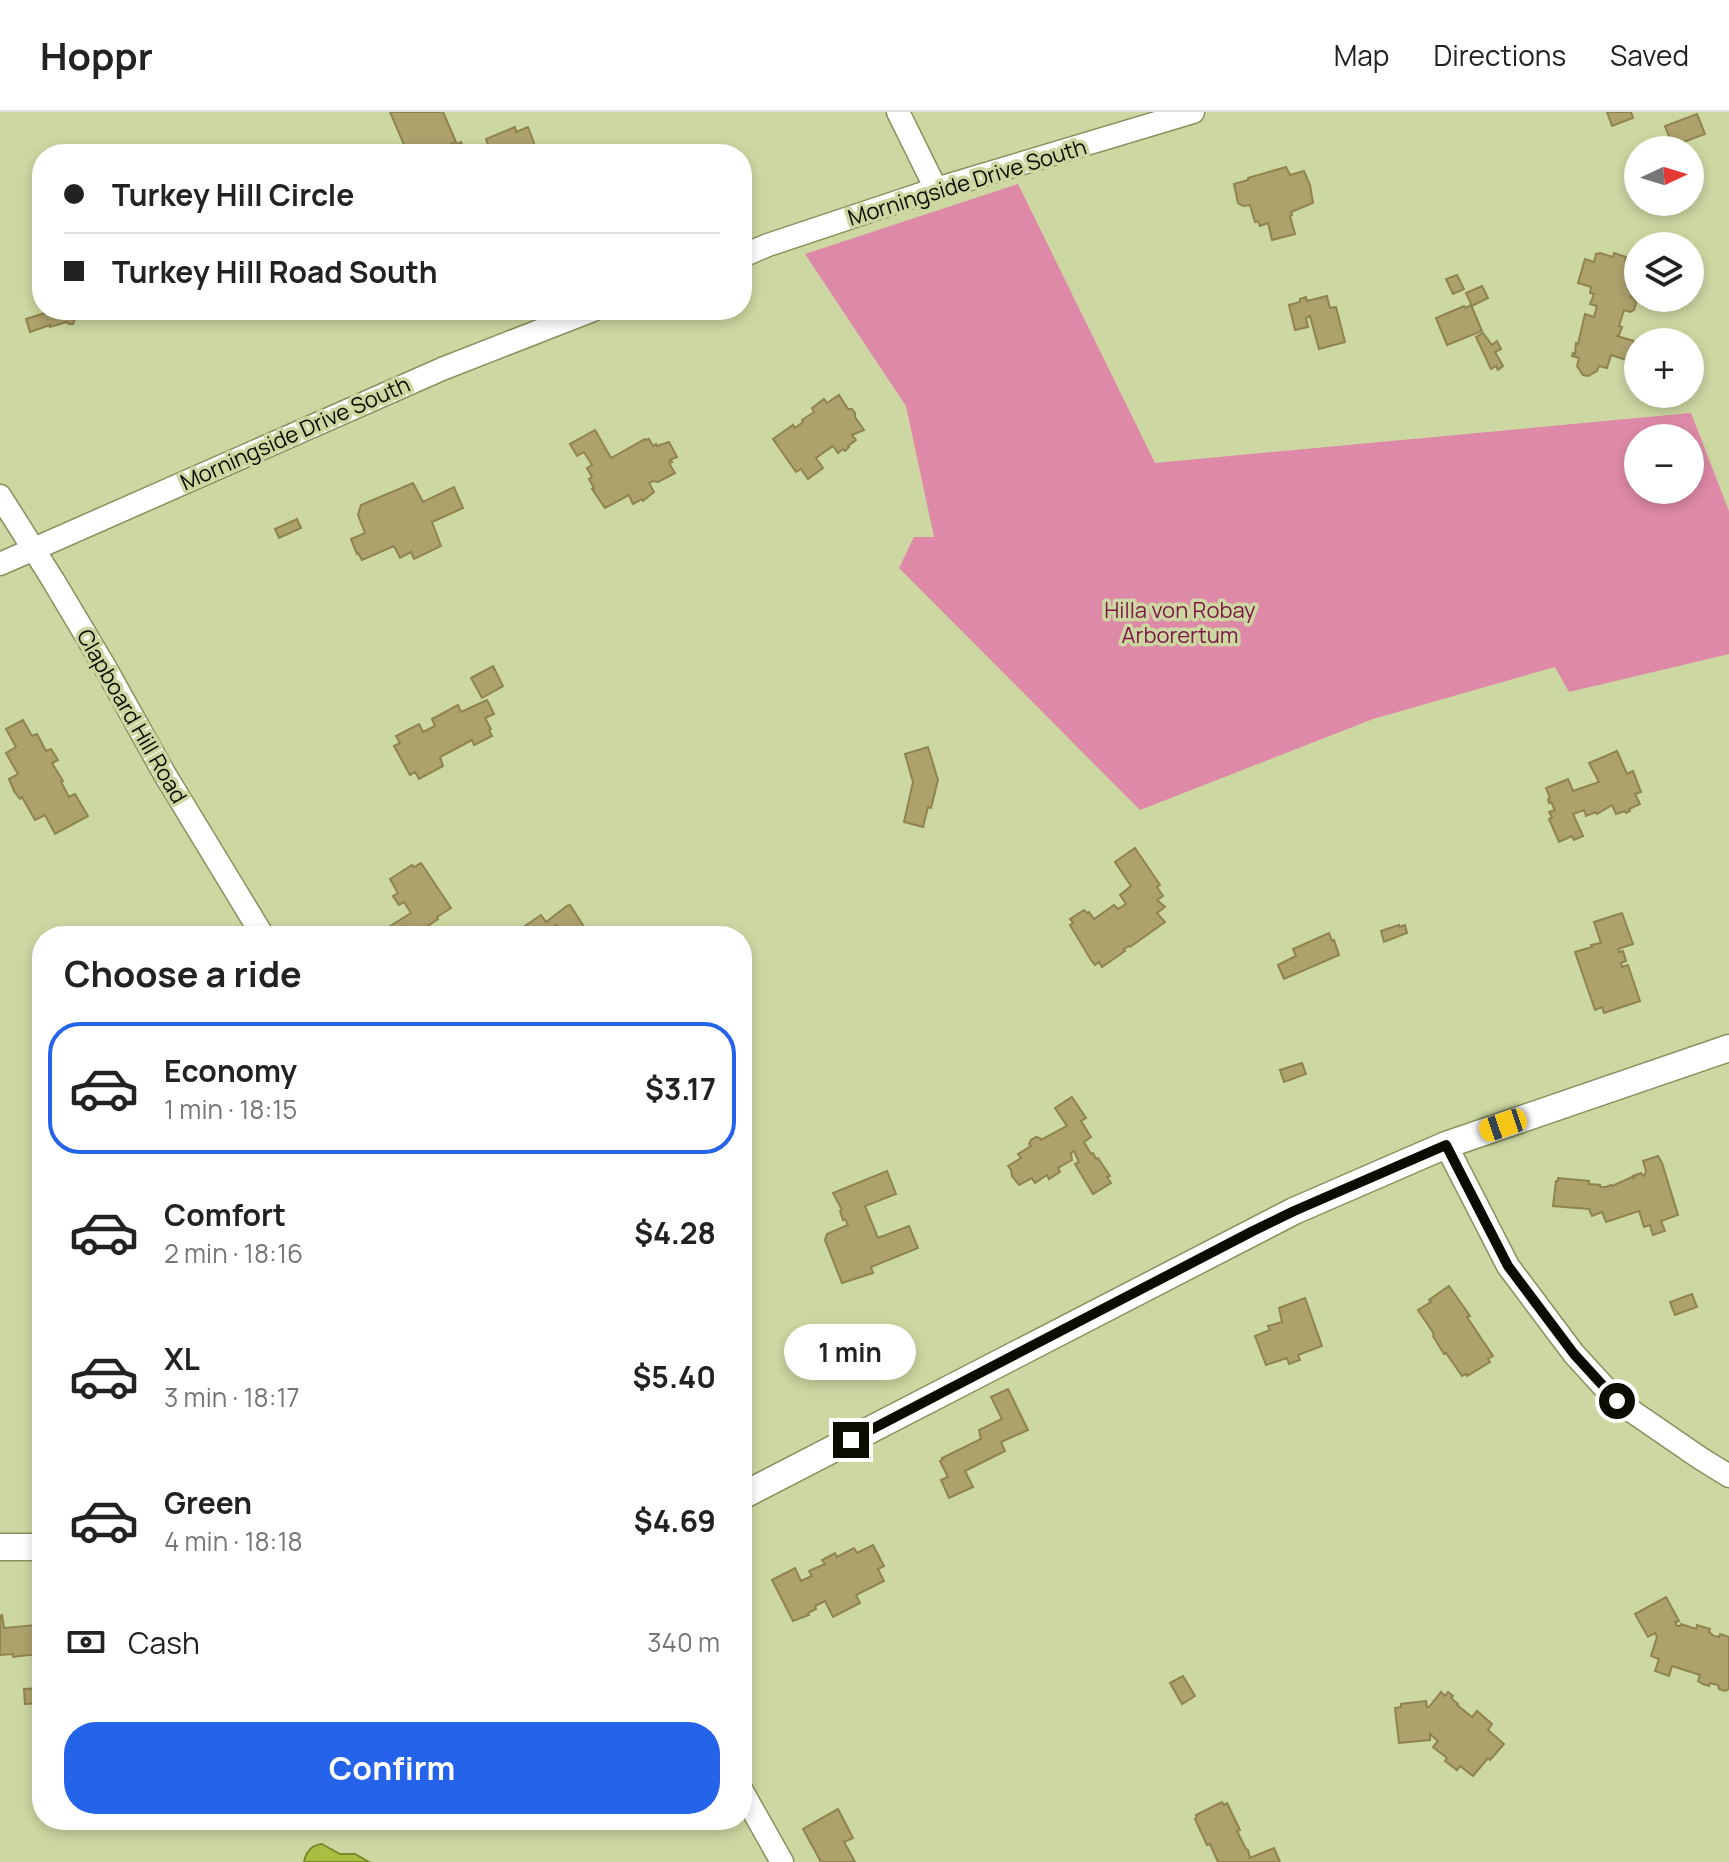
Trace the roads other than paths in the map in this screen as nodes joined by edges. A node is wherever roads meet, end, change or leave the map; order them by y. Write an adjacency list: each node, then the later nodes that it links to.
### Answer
1 (898, 112): 3 (street)
2 (1193, 112): 3 (street, Morningside Drive South)
3 (936, 189): 4 (street, Morningside Drive South)
4 (752, 252)
5 (567, 320): 7 (street, Morningside Drive South)
6 (0, 496): 7 (street, Clapboard Hill Road)
7 (32, 549): 8 (street, Morningside Drive South); 9 (street, Clapboard Hill Road)
8 (0, 564)
9 (257, 926)
10 (1729, 1048): 11 (street)
11 (1446, 1145): 12 (street); 13 (street)
12 (1729, 1476)
13 (752, 1491)
14 (0, 1547): 15 (street)
15 (32, 1547)
16 (752, 1809): 17 (street)
17 (782, 1862)

